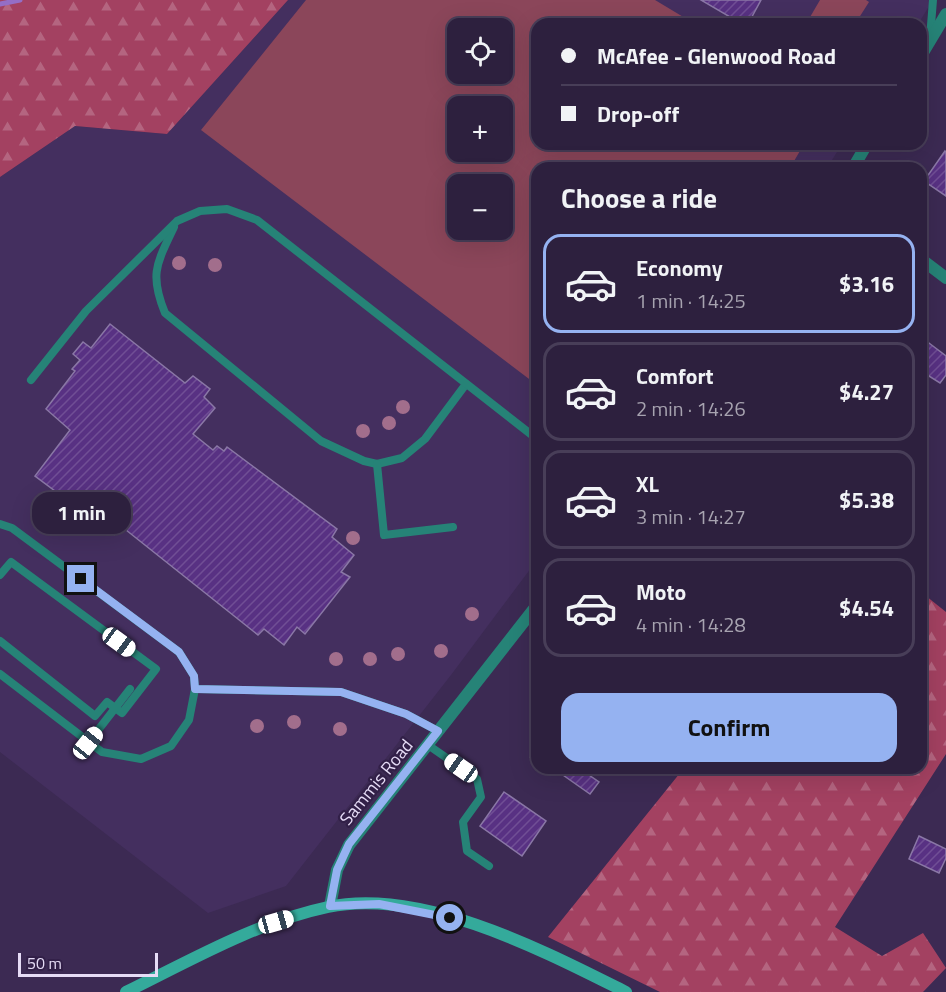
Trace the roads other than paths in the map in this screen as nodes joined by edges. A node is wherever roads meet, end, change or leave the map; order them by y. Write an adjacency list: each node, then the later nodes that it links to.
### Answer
1 (933, 0): 3 (lane)
2 (946, 14): 3 (street)
3 (930, 41): 4 (street)
4 (927, 46)
5 (177, 221): 8 (lane); 9 (lane); 11 (lane)
6 (927, 264): 7 (street)
7 (946, 278)
8 (31, 380)
9 (466, 384): 10 (lane); 11 (lane)
10 (531, 434)
11 (377, 464): 13 (lane)
12 (0, 524): 19 (lane)
13 (453, 527)
14 (0, 575): 20 (lane)
15 (531, 613): 21 (street, Sammis Road)
16 (0, 640): 20 (lane)
17 (0, 674): 22 (lane)
18 (130, 689): 20 (lane)
19 (195, 689): 21 (lane); 22 (lane)
20 (116, 710): 22 (lane)
21 (438, 731): 23 (street, Sammis Road)
22 (88, 743)
23 (428, 746): 24 (lane); 25 (street, Sammis Road)
24 (489, 866)
25 (330, 906): 26 (street); 27 (street)
26 (126, 992)
27 (626, 992)

